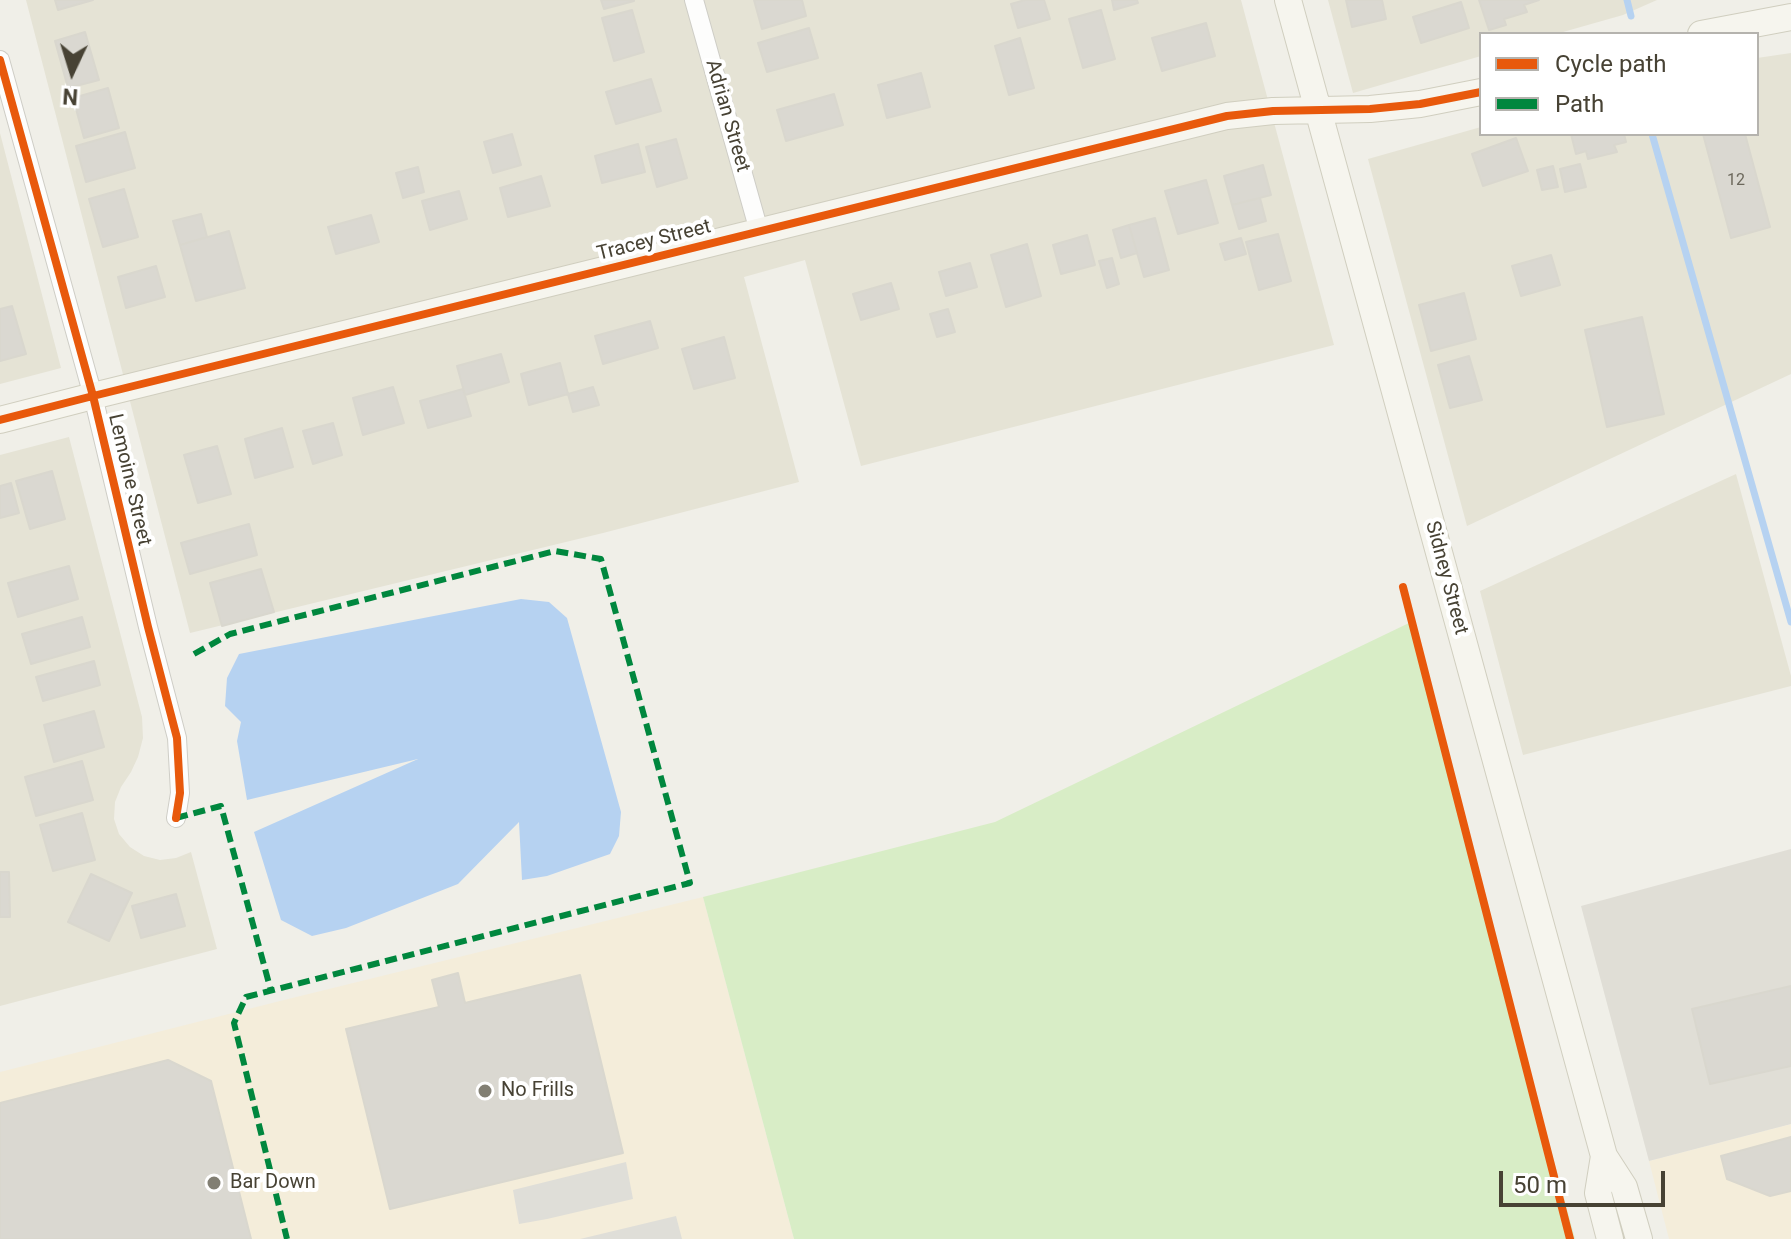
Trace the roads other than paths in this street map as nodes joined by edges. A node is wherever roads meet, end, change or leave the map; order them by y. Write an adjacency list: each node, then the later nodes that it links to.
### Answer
1 (694, 0): 8 (street, Adrian Street)
2 (1288, 0): 7 (street, Sidney Street)
3 (1791, 17): 4 (street)
4 (1712, 32)
5 (0, 60): 9 (street, Lemoine Street)
6 (1479, 92): 7 (street, Tracey Street)
7 (1317, 110): 8 (street, Tracey Street); 12 (street, Sidney Street)
8 (759, 231): 9 (street, Tracey Street)
9 (93, 396): 10 (street, Tracey Street); 11 (street, Lemoine Street)
10 (0, 420)
11 (176, 818)
12 (1604, 1156): 13 (street, Sidney Street); 14 (street, Sidney Street)
13 (1610, 1239)
14 (1639, 1239)

